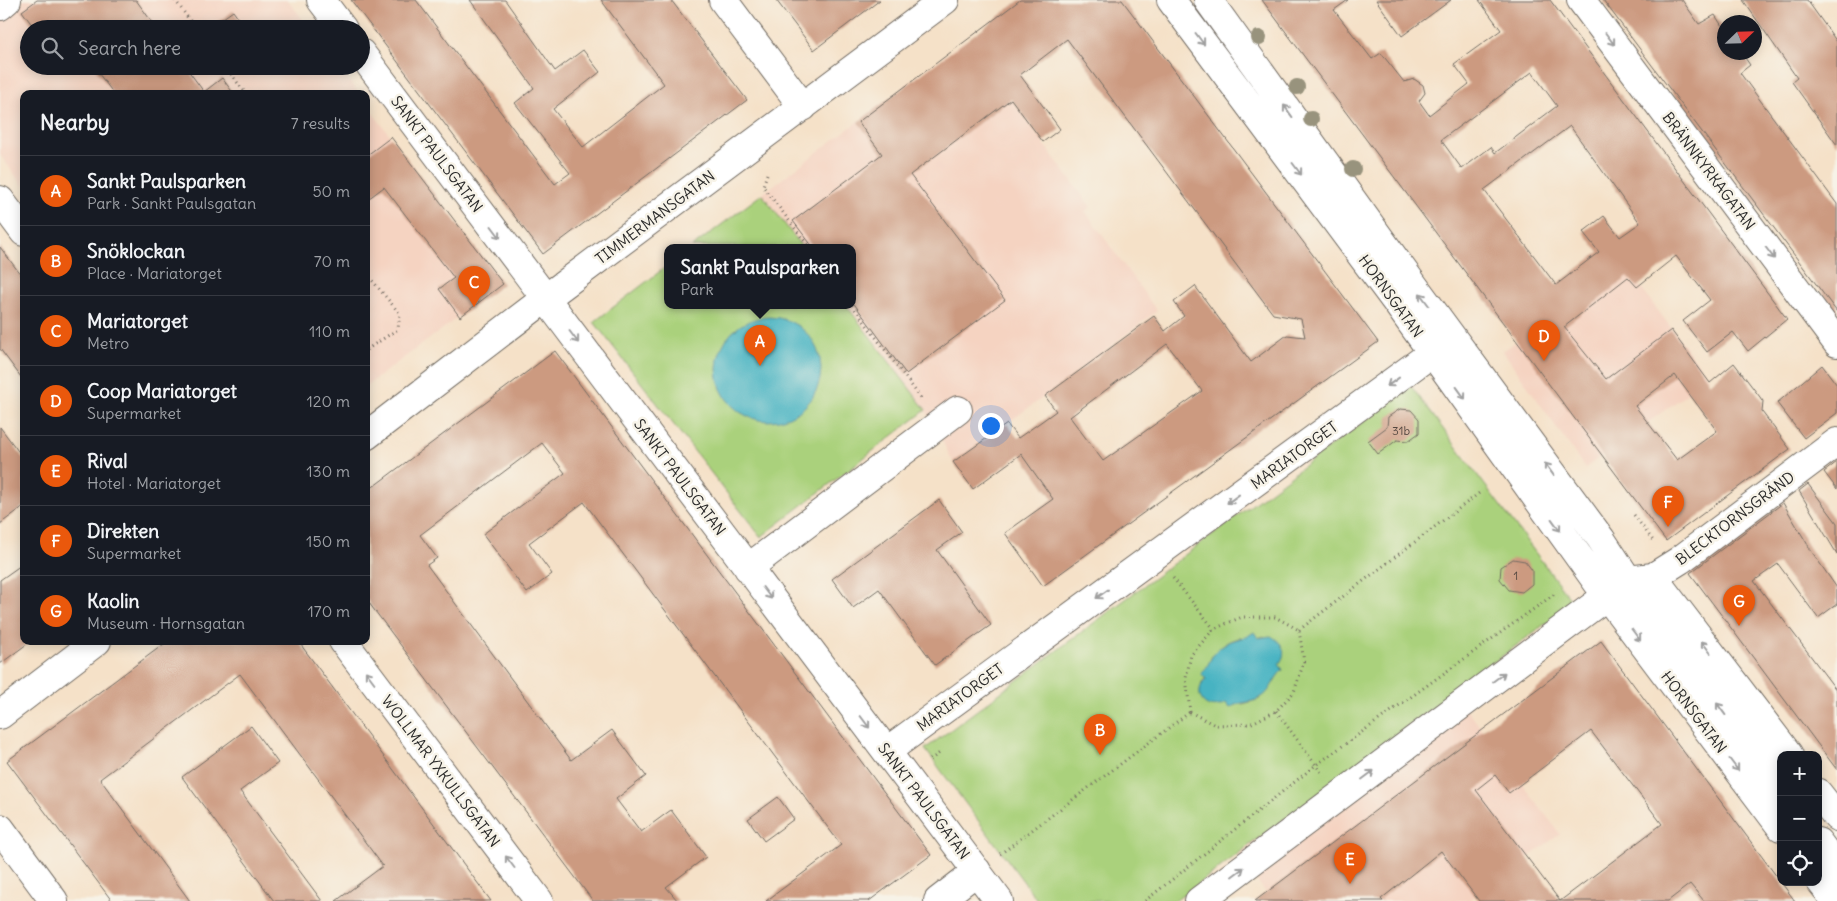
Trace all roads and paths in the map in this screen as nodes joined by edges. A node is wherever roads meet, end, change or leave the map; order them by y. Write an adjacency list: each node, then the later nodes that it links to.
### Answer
1 (7, 0): 9 (street)
2 (175, 0): 10 (path)
3 (321, 0): 11 (street)
4 (723, 0): 15 (street)
5 (945, 0): 15 (street, TIMMERMANSGATAN)
6 (1171, 0): 25 (street, HORNSGATAN, one-way to 25)
7 (1208, 0): 32 (street, HORNSGATAN, one-way to 7)
8 (1581, 0): 23 (street, BRÄNNKYRKAGATAN, one-way to 23)
9 (0, 6)
10 (189, 20)
11 (336, 20)
12 (370, 66): 21 (street, SANKT PAULSGATAN, one-way to 21)
13 (232, 75): 14 (path)
14 (243, 90)
15 (803, 107): 21 (street, TIMMERMANSGATAN)
16 (767, 174): 19 (path)
17 (0, 200): 18 (street)
18 (20, 227)
19 (807, 244)
20 (370, 278): 24 (path)
21 (546, 298): 27 (street, TIMMERMANSGATAN); 31 (street, SANKT PAULSGATAN, one-way to 31)
22 (855, 309): 26 (path)
23 (1837, 343)
24 (370, 347)
25 (1432, 353): 30 (street, MARIATORGET, one-way to 30); 32 (street, HORNSGATAN, one-way to 32)
26 (949, 417): 31 (street)
27 (370, 433)
28 (1837, 442): 32 (street, BLECKTORNSGRÄND)
29 (1482, 492): 35 (path)
30 (1155, 556): 34 (path); 41 (street, MARIATORGET, one-way to 41)
31 (748, 568): 41 (street, SANKT PAULSGATAN, one-way to 41)
32 (1629, 585): 42 (street, HORNSGATAN, one-way to 32); 44 (street, HORNSGATAN, one-way to 32); 45 (street, one-way to 32); 48 (street, HORNSGATAN, one-way to 48)
33 (1556, 593): 43 (path)
34 (1214, 629): 35 (path); 39 (path)
35 (1299, 630): 38 (path)
36 (92, 645): 40 (street)
37 (346, 645): 55 (street, WOLLMAR YXKULLSGATAN, one-way to 37)
38 (1276, 711): 39 (path); 43 (path)
39 (1190, 712): 52 (path)
40 (0, 715)
41 (886, 751): 52 (street, SANKT PAULSGATAN)
42 (1785, 751)
43 (1316, 765): 45 (path); 58 (path)
44 (1777, 785)
45 (1340, 796): 59 (street, one-way to 45)
46 (1820, 796): 47 (street)
47 (1837, 817)
48 (1777, 822)
49 (0, 828): 54 (street)
50 (1822, 847): 51 (street)
51 (1837, 868)
52 (977, 871): 56 (street); 57 (street, SANKT PAULSGATAN)
53 (1822, 883): 60 (street)
54 (54, 901)
55 (539, 901)
56 (938, 901)
57 (999, 901)
58 (1145, 901)
59 (1199, 901)
60 (1836, 901)

